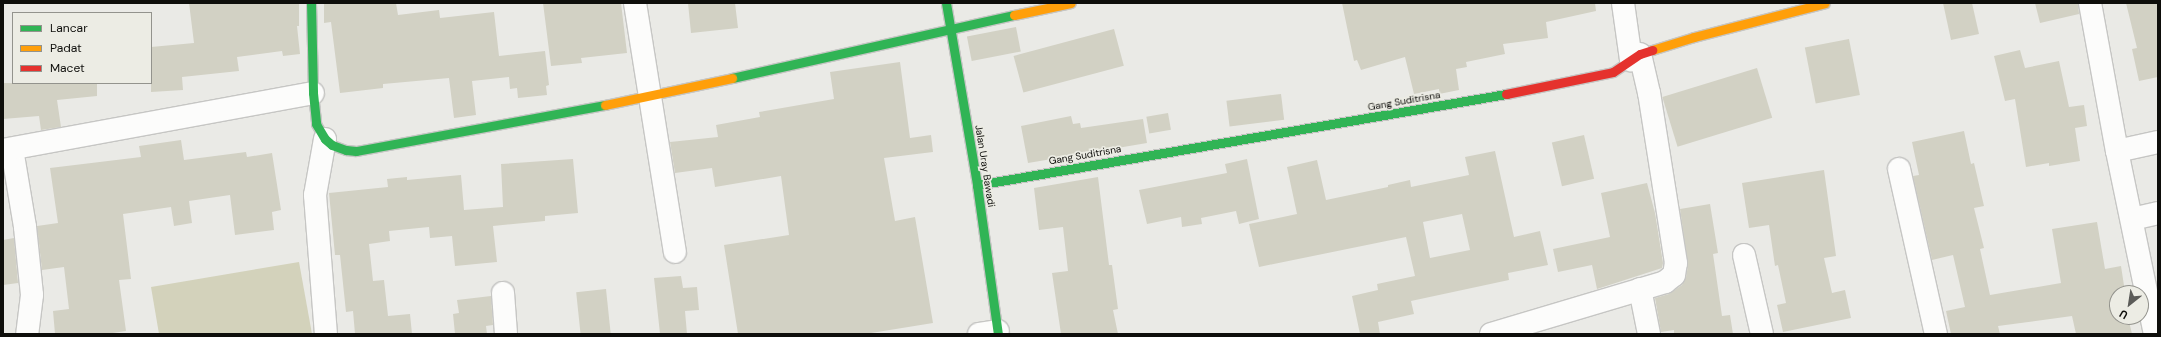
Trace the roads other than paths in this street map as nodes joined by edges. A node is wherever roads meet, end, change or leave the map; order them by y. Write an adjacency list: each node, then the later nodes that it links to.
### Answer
1 (311, 3): 10 (street)
2 (635, 3): 11 (street)
3 (946, 3): 8 (street, Jalan Uray Bawadi)
4 (1070, 3): 8 (street)
5 (1623, 3): 9 (street)
6 (1825, 3): 9 (street, Gang Suditrisna)
7 (2090, 3): 15 (street)
8 (950, 28): 11 (street); 17 (street, Jalan Uray Bawadi)
9 (1636, 57): 17 (street, Gang Suditrisna); 22 (street)
10 (313, 93): 12 (street); 14 (street)
11 (650, 97): 12 (street); 20 (street)
12 (325, 139): 26 (street)
13 (2158, 142): 15 (street)
14 (8, 149): 25 (street)
15 (2117, 151): 19 (street)
16 (1899, 169): 31 (street)
17 (977, 185): 24 (street, Jalan Uray Bawadi)
18 (2158, 213): 19 (street)
19 (2132, 219): 32 (street)
20 (675, 252)
21 (1744, 255): 30 (street)
22 (1640, 289): 28 (street); 29 (street)
23 (503, 293): 27 (street)
24 (992, 333)
25 (27, 334)
26 (326, 334)
27 (506, 334)
28 (1491, 334)
29 (1649, 334)
30 (1762, 334)
31 (1936, 334)
32 (2155, 334)

